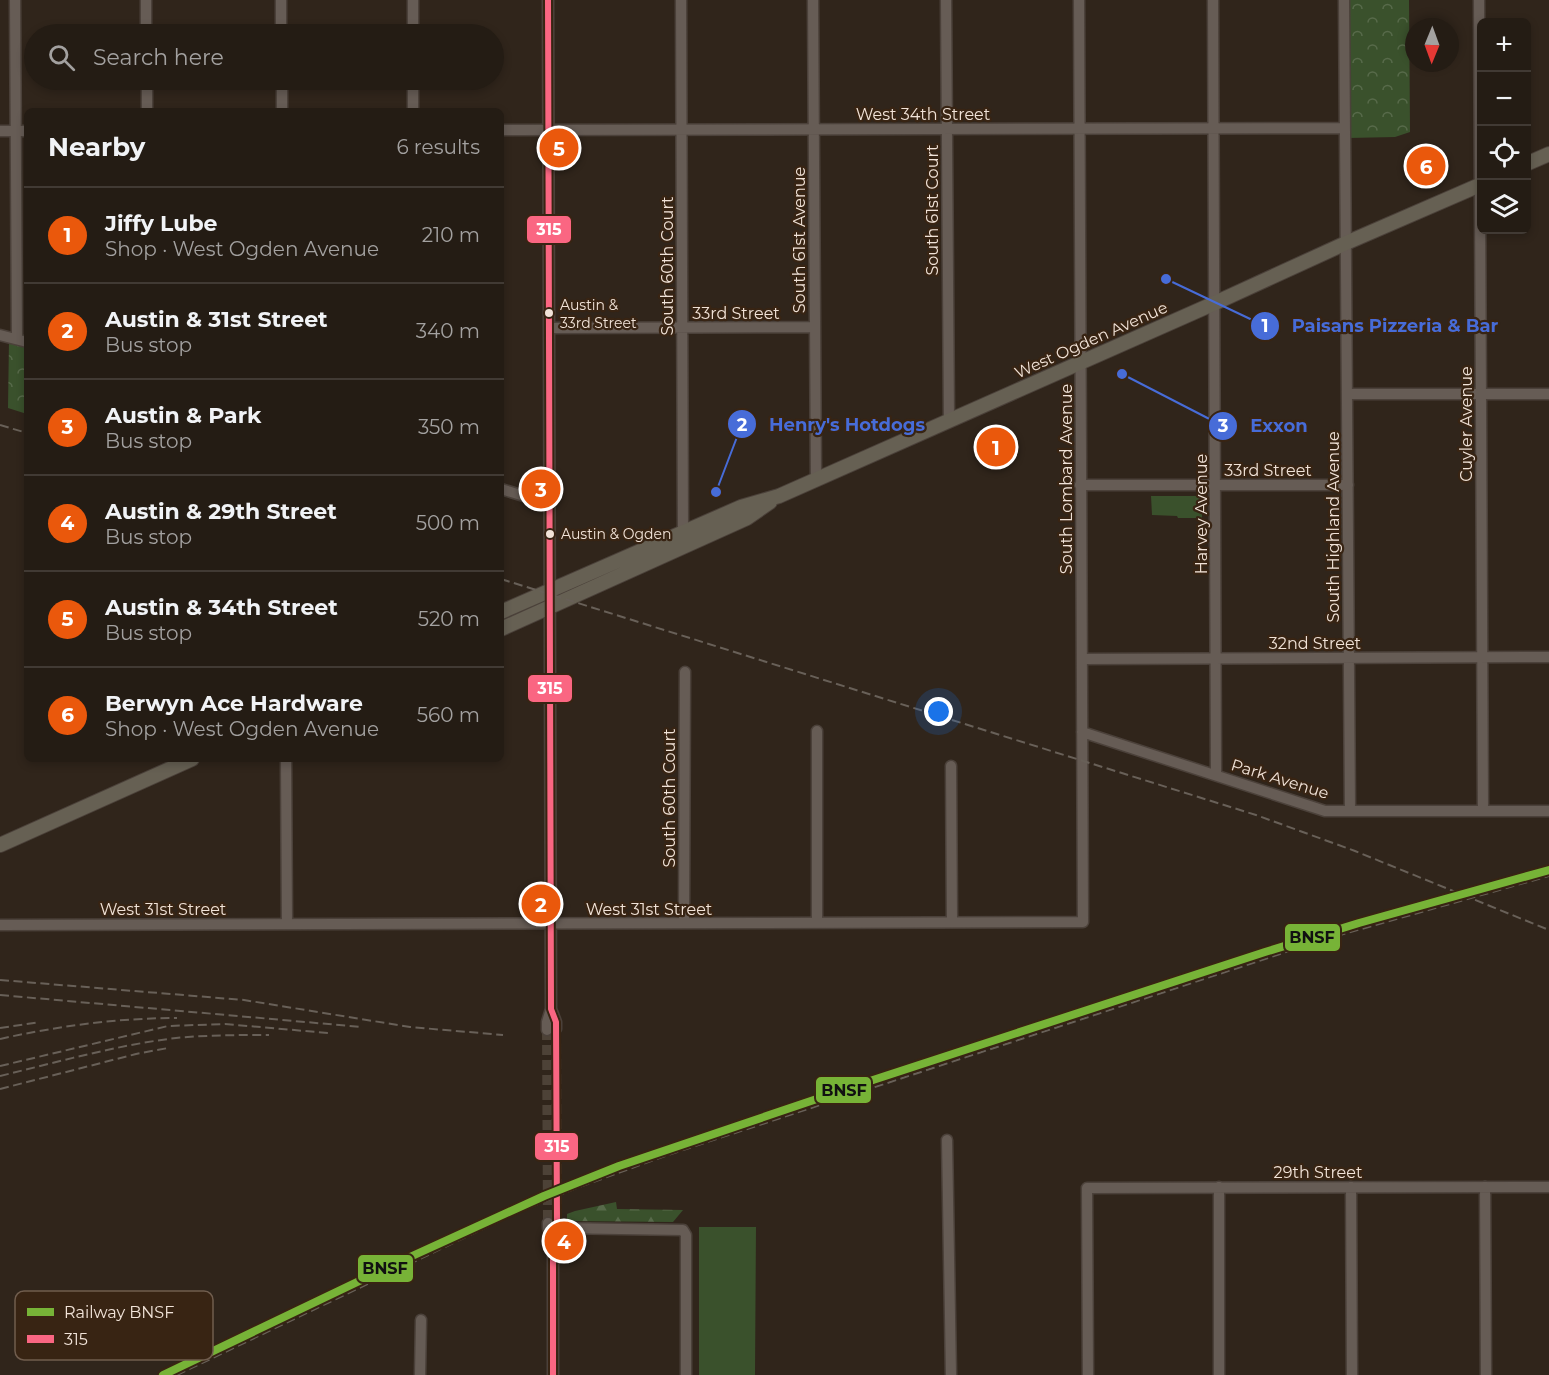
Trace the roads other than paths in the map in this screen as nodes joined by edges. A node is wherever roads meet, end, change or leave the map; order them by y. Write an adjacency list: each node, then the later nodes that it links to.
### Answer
1 (15, 0): 31 (street)
2 (146, 0): 13 (street)
3 (281, 0): 14 (street)
4 (413, 0): 15 (street)
5 (548, 0): 29 (street)
6 (681, 0): 25 (street, South 60th Court)
7 (813, 0): 26 (street, South 61st Avenue)
8 (946, 0): 27 (street, South 61st Court)
9 (1079, 0): 22 (street, South Lombard Avenue)
10 (1213, 0): 23 (street, Harvey Avenue)
11 (1344, 0): 24 (street, South Highland Avenue)
12 (1479, 0): 34 (street, Cuyler Avenue)
13 (146, 24)
14 (281, 24)
15 (413, 24)
16 (147, 90): 19 (street)
17 (282, 90): 20 (street)
18 (413, 90): 21 (street)
19 (147, 108)
20 (282, 108)
21 (413, 108)
22 (1080, 128): 23 (street, West 34th Street); 27 (street, West 34th Street); 44 (street, South Lombard Avenue)
23 (1214, 128): 24 (street, West 34th Street); 38 (street, Harvey Avenue)
24 (1344, 128): 37 (street, South Highland Avenue)
25 (681, 129): 26 (street, West 34th Street); 29 (street, West 34th Street); 41 (street, South 60th Court)
26 (813, 129): 27 (street, West 34th Street); 39 (street, South 61st Avenue)
27 (947, 129): 48 (street, South 61st Court)
28 (504, 130): 29 (street, West 34th Street)
29 (549, 130): 40 (street)
30 (0, 131): 31 (street)
31 (21, 131): 43 (street)
32 (1549, 154): 33 (main road)
33 (1531, 162)
34 (1481, 180)
35 (1477, 186): 37 (main road, West Ogden Avenue)
36 (1481, 234): 46 (street, Cuyler Avenue)
37 (1346, 243): 38 (main road, West Ogden Avenue); 45 (street, South Highland Avenue)
38 (1215, 303): 44 (main road, West Ogden Avenue); 51 (street, Harvey Avenue)
39 (815, 327): 41 (street, 33rd Street); 49 (street, South 61st Avenue)
40 (550, 328): 41 (street, 33rd Street); 55 (street)
41 (682, 328): 56 (street, South 60th Court)
42 (0, 335): 43 (street)
43 (22, 341)
44 (1081, 362): 48 (main road, West Ogden Avenue); 50 (street, South Lombard Avenue)
45 (1347, 394): 46 (street); 52 (street, South Highland Avenue)
46 (1481, 394): 47 (street); 61 (street, Cuyler Avenue)
47 (1549, 394)
48 (949, 421): 49 (main road, West Ogden Avenue)
49 (816, 480): 54 (main road, West Ogden Avenue)
50 (1080, 485): 51 (street, 33rd Street); 65 (street, South Lombard Avenue)
51 (1216, 485): 52 (street, 33rd Street); 63 (street, Harvey Avenue)
52 (1348, 485): 64 (street, South Highland Avenue)
53 (504, 490): 55 (street)
54 (779, 496): 56 (main road, West Ogden Avenue); 58 (main road, West Ogden Avenue)
55 (550, 504): 57 (street)
56 (684, 532): 57 (main road, West Ogden Avenue)
57 (550, 590): 58 (street); 59 (main road, West Ogden Avenue)
58 (550, 608): 60 (main road, West Ogden Avenue); 82 (street)
59 (504, 611)
60 (504, 628)
61 (1482, 657): 62 (street, 32nd Street); 64 (street, 32nd Street); 74 (street, Cuyler Avenue)
62 (1549, 657)
63 (1216, 658): 64 (street, 32nd Street); 65 (street, 32nd Street); 72 (street, Harvey Avenue)
64 (1349, 658): 73 (street, South Highland Avenue)
65 (1082, 659): 68 (street, South Lombard Avenue)
66 (685, 672): 80 (street, South 60th Court)
67 (817, 731): 77 (street)
68 (1082, 732): 72 (street, Park Avenue); 79 (street, South Lombard Avenue)
69 (185, 762): 76 (main road)
70 (286, 762): 81 (street)
71 (951, 766): 78 (street)
72 (1216, 775): 73 (street, Park Avenue)
73 (1350, 811): 74 (street, Park Avenue)
74 (1483, 811): 75 (street, Park Avenue)
75 (1549, 811)
76 (0, 846)
77 (818, 922): 78 (street, West 31st Street); 80 (street, West 31st Street)
78 (951, 922): 79 (street, West 31st Street)
79 (1083, 922)
80 (684, 923): 82 (street, West 31st Street)
81 (287, 924): 82 (street, West 31st Street); 83 (street, West 31st Street)
82 (551, 924): 84 (street)
83 (0, 925)
84 (552, 1029)
85 (947, 1140): 94 (street)
86 (1219, 1187): 87 (street, 29th Street); 95 (street, 29th Street); 96 (street)
87 (1351, 1187): 88 (street, 29th Street); 97 (street)
88 (1485, 1187): 89 (street, 29th Street); 98 (street)
89 (1549, 1187)
90 (421, 1320): 91 (street)
91 (420, 1375)
92 (553, 1375): 93 (street)
93 (686, 1375)
94 (951, 1375)
95 (1088, 1375)
96 (1219, 1375)
97 (1352, 1375)
98 (1486, 1375)

